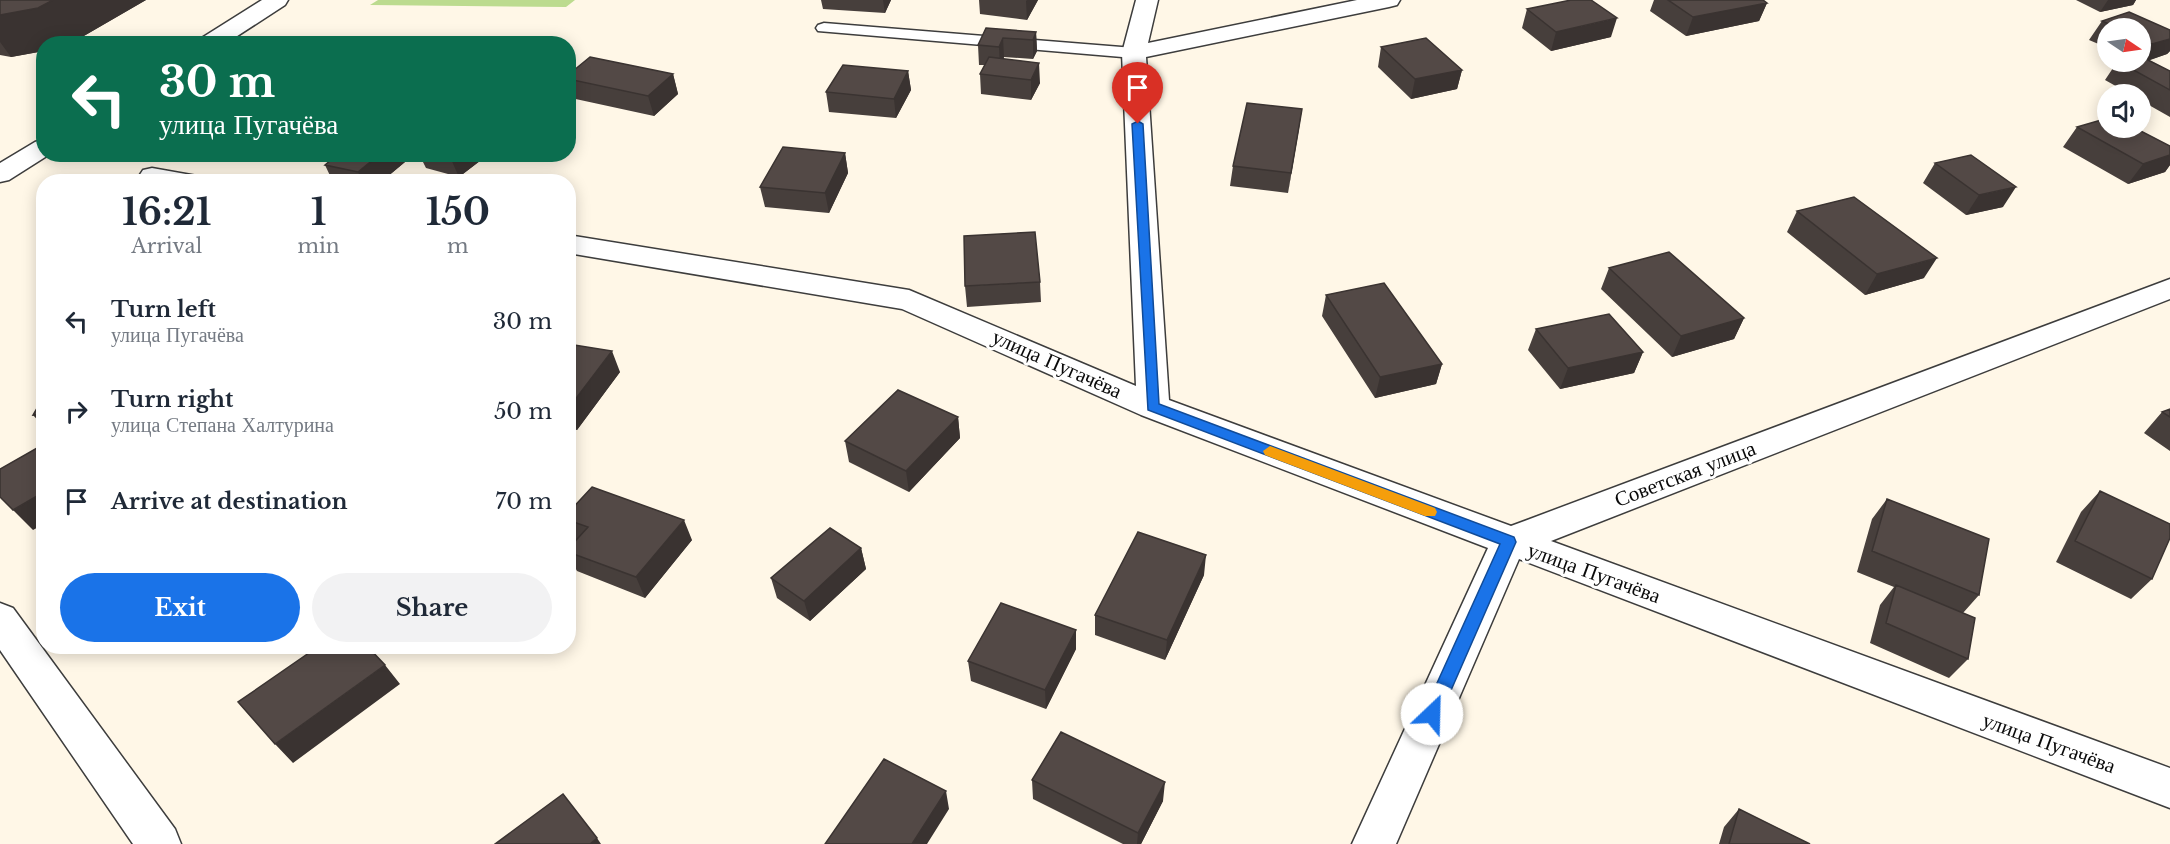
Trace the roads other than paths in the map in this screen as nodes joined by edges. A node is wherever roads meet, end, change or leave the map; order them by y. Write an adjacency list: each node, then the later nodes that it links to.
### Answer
1 (277, 0): 5 (street)
2 (1147, 0): 6 (street)
3 (1389, 0): 6 (street)
4 (824, 28): 6 (lane)
5 (221, 36)
6 (1134, 53): 11 (street)
7 (36, 152): 8 (street)
8 (0, 174)
9 (576, 245): 11 (street, улица Пугачёва)
10 (2170, 288): 12 (street, Советская улица)
11 (1153, 406): 12 (street, улица Пугачёва)
12 (1509, 542): 14 (street, улица Пугачёва); 16 (street)
13 (0, 619): 15 (street)
14 (2170, 788)
15 (159, 844)
16 (1374, 844)

